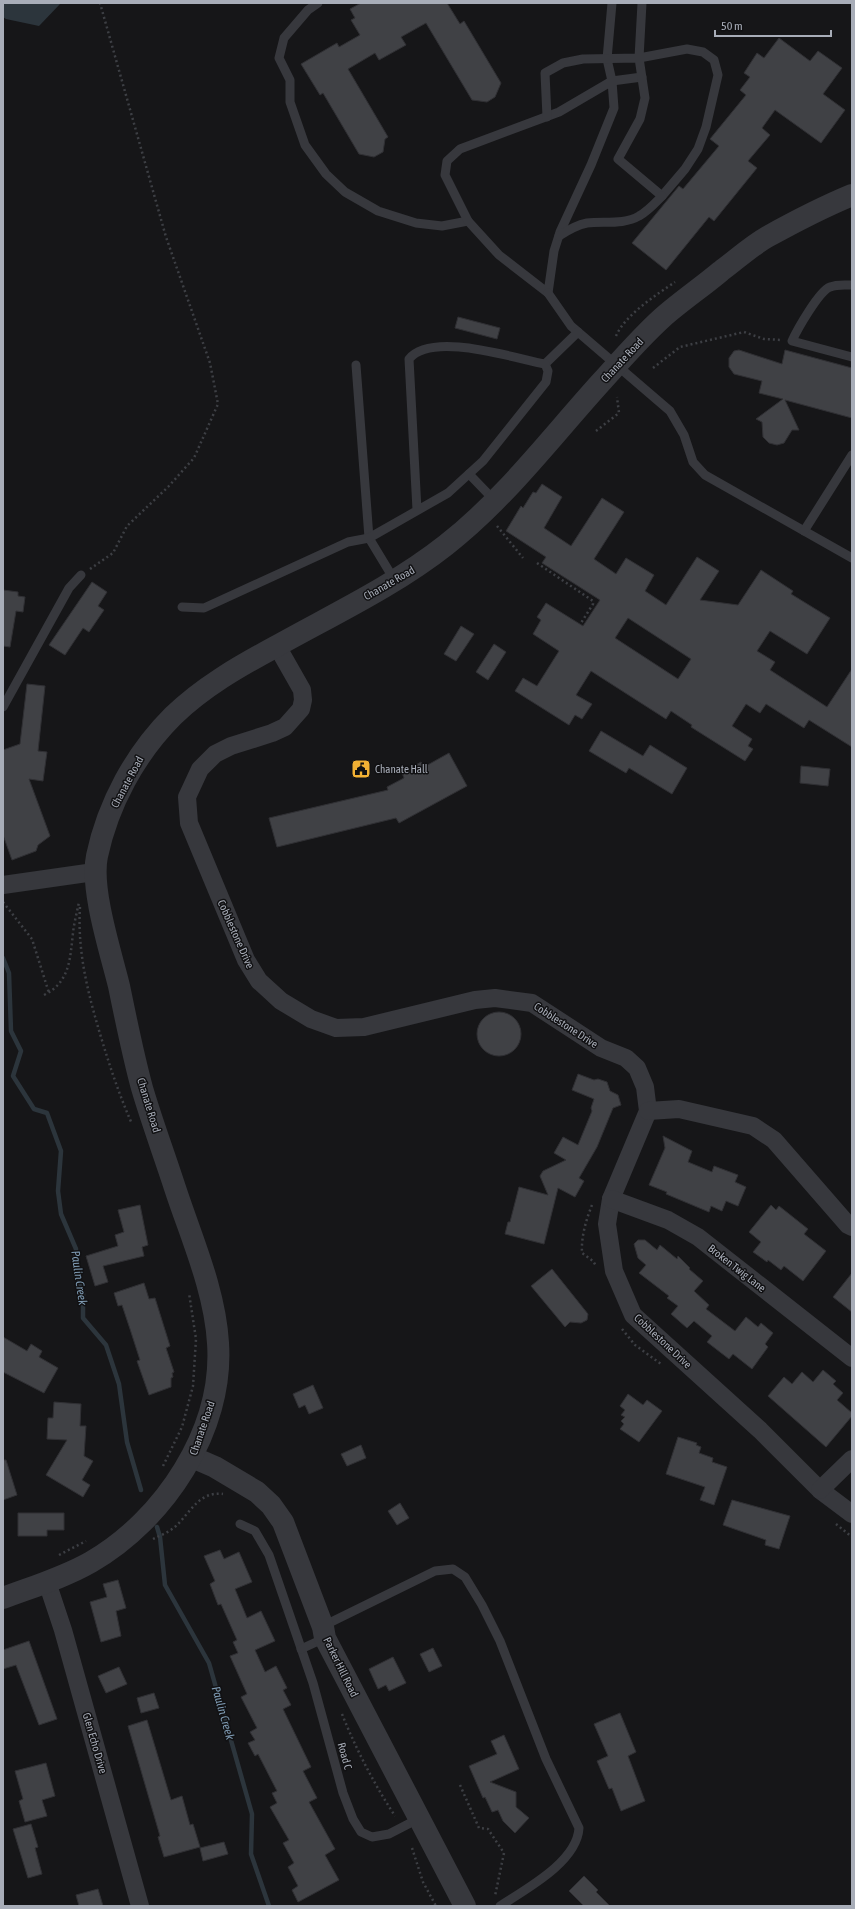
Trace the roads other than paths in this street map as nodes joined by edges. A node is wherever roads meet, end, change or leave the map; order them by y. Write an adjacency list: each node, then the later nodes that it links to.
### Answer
1 (318, 3): 11 (lane)
2 (612, 3): 4 (lane)
3 (642, 3): 5 (lane)
4 (607, 58): 5 (lane); 7 (lane); 8 (lane)
5 (639, 58): 6 (lane); 10 (lane)
6 (642, 77): 7 (lane); 10 (lane)
7 (612, 81): 8 (lane); 12 (lane)
8 (547, 117): 11 (lane)
9 (852, 195): 18 (street, Chanate Road)
10 (662, 196): 12 (lane)
11 (468, 221): 14 (lane)
12 (559, 236): 14 (lane)
13 (852, 285): 16 (lane)
14 (548, 293): 15 (lane)
15 (578, 332): 17 (lane); 18 (lane)
16 (852, 357)
17 (545, 364): 21 (lane); 23 (lane)
18 (618, 364): 22 (street, Chanate Road); 24 (lane)
19 (356, 365): 25 (lane)
20 (852, 455): 24 (lane)
21 (468, 474): 22 (lane); 23 (lane)
22 (496, 502): 28 (street, Chanate Road)
23 (417, 510): 25 (lane)
24 (804, 531): 26 (lane)
25 (369, 538): 28 (lane); 29 (lane)
26 (852, 558)
27 (81, 575): 31 (lane)
28 (395, 581): 30 (street, Chanate Road)
29 (182, 606)
30 (277, 646): 32 (street, Chanate Road); 34 (street, Cobblestone Drive)
31 (3, 707)
32 (94, 872): 33 (street); 38 (street, Chanate Road)
33 (3, 885)
34 (648, 1111): 35 (street, Cobblestone Drive); 36 (street)
35 (603, 1199): 37 (street, Broken Twig Lane); 40 (street, Cobblestone Drive)
36 (852, 1227)
37 (852, 1358)
38 (192, 1457): 43 (street, Chanate Road); 45 (street, Parker Hill Road)
39 (852, 1459): 40 (street)
40 (820, 1490): 41 (street, Cobblestone Drive)
41 (852, 1514)
42 (240, 1524): 46 (lane)
43 (47, 1582): 44 (street, Chanate Road); 48 (street, Glen Echo Drive)
44 (3, 1598)
45 (324, 1632): 46 (lane); 47 (street, Parker Hill Road); 50 (lane)
46 (301, 1649): 47 (lane, Road C)
47 (418, 1819): 49 (street, Parker Hill Road)
48 (140, 1906)
49 (465, 1906)
50 (500, 1906)

